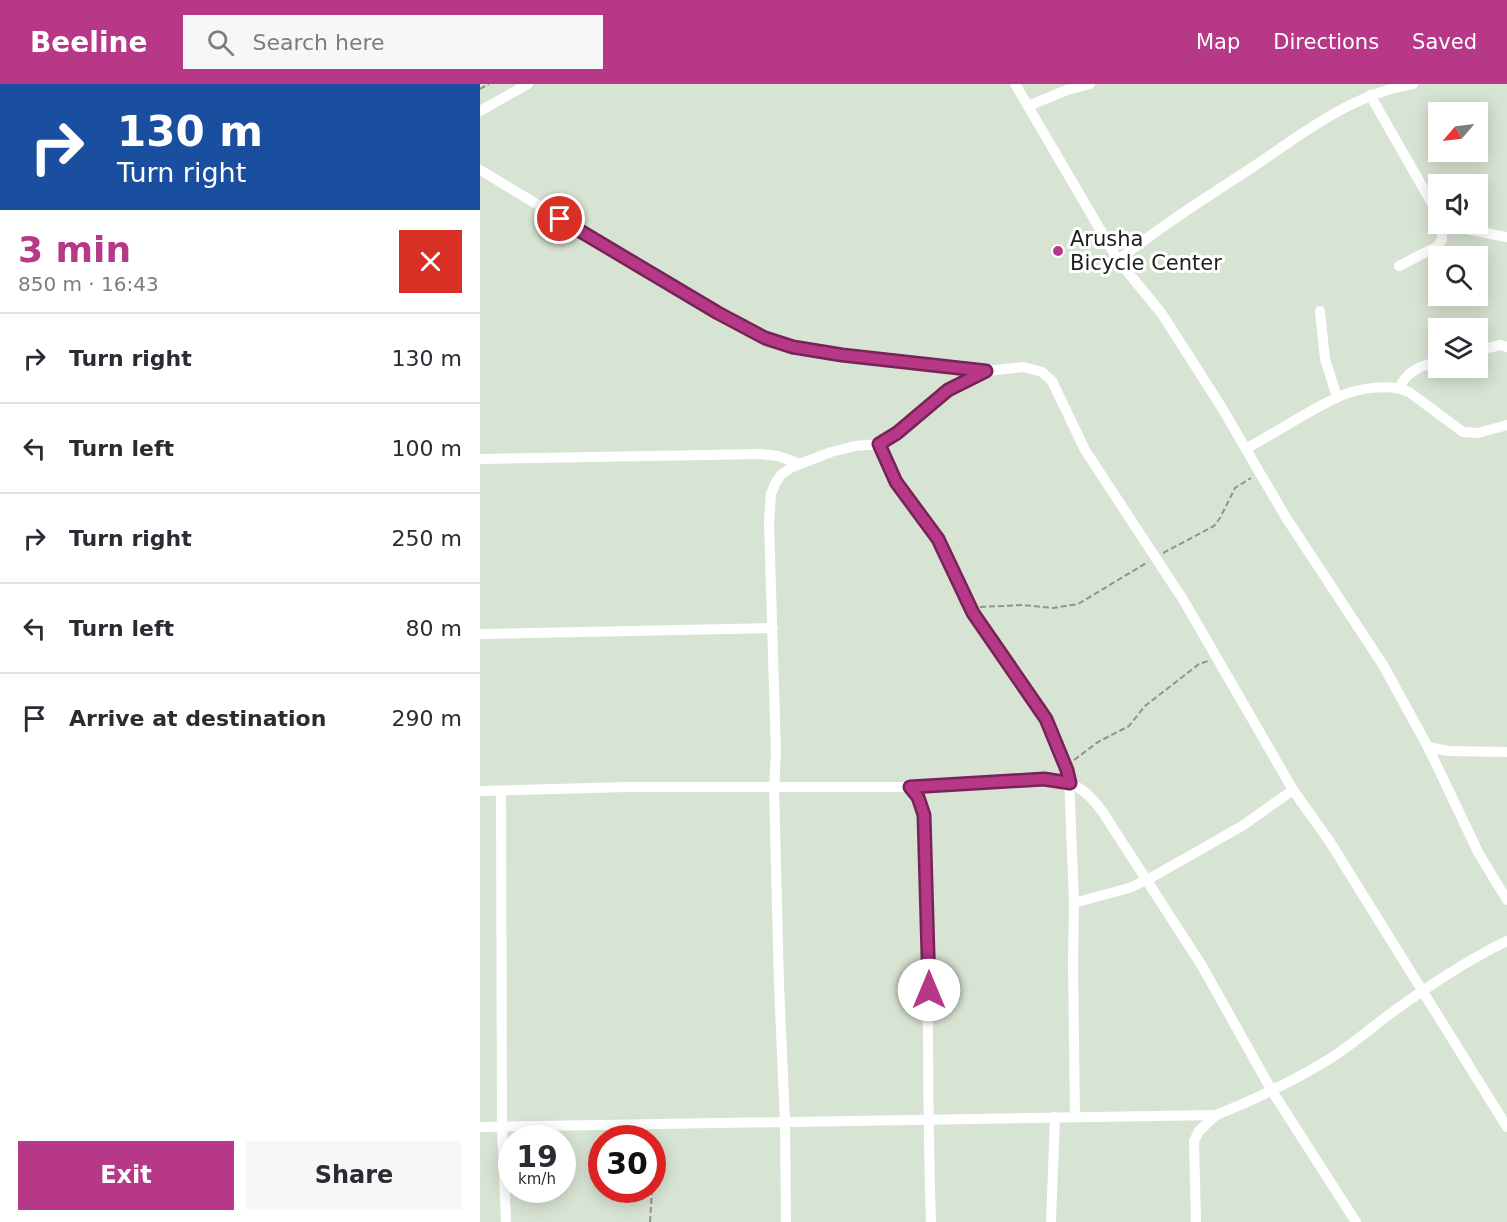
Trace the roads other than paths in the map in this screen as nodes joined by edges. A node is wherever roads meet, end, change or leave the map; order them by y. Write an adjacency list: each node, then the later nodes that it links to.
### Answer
1 (528, 84): 7 (street)
2 (1015, 84): 6 (street)
3 (1090, 84): 6 (street)
4 (1413, 84): 5 (street)
5 (1370, 95): 9 (street); 13 (street)
6 (1028, 106): 13 (street)
7 (480, 111)
8 (480, 170): 19 (street)
9 (1428, 196)
10 (1488, 233): 12 (street)
11 (1442, 234): 14 (street)
12 (1507, 237)
13 (1118, 260): 24 (street)
14 (1399, 266)
15 (1320, 311): 21 (street)
16 (1488, 346): 17 (street)
17 (1507, 347)
18 (1428, 364): 20 (street)
19 (986, 371): 23 (street); 34 (street)
20 (1400, 388): 21 (street); 22 (street)
21 (1337, 397): 24 (street)
22 (1507, 425)
23 (879, 444): 26 (street); 31 (street)
24 (1246, 448): 29 (street)
25 (480, 459): 26 (street)
26 (800, 464): 27 (street)
27 (773, 628): 28 (street); 32 (street)
28 (480, 634)
29 (1428, 747): 30 (street); 38 (street)
30 (1507, 752)
31 (1070, 783): 33 (street); 37 (street); 39 (street)
32 (774, 787): 33 (street); 36 (street); 47 (street)
33 (910, 787): 46 (street)
34 (1293, 790): 37 (street); 41 (street)
35 (480, 791): 36 (street)
36 (501, 792): 48 (street)
37 (1147, 880): 39 (street); 42 (street)
38 (1507, 900)
39 (1074, 903): 44 (street)
40 (1507, 941): 41 (street)
41 (1423, 990): 42 (street); 52 (street)
42 (1272, 1091): 43 (street); 59 (street)
43 (1216, 1115): 44 (street); 58 (street)
44 (1075, 1117): 45 (street)
45 (1055, 1118): 46 (street); 57 (street)
46 (927, 1121): 47 (street); 56 (street)
47 (785, 1122): 49 (street); 55 (street)
48 (502, 1125)
49 (576, 1126)
50 (480, 1127): 51 (street)
51 (498, 1127)
52 (1507, 1128)
53 (505, 1203): 54 (street)
54 (506, 1222)
55 (786, 1222)
56 (931, 1222)
57 (1052, 1222)
58 (1196, 1222)
59 (1356, 1222)

